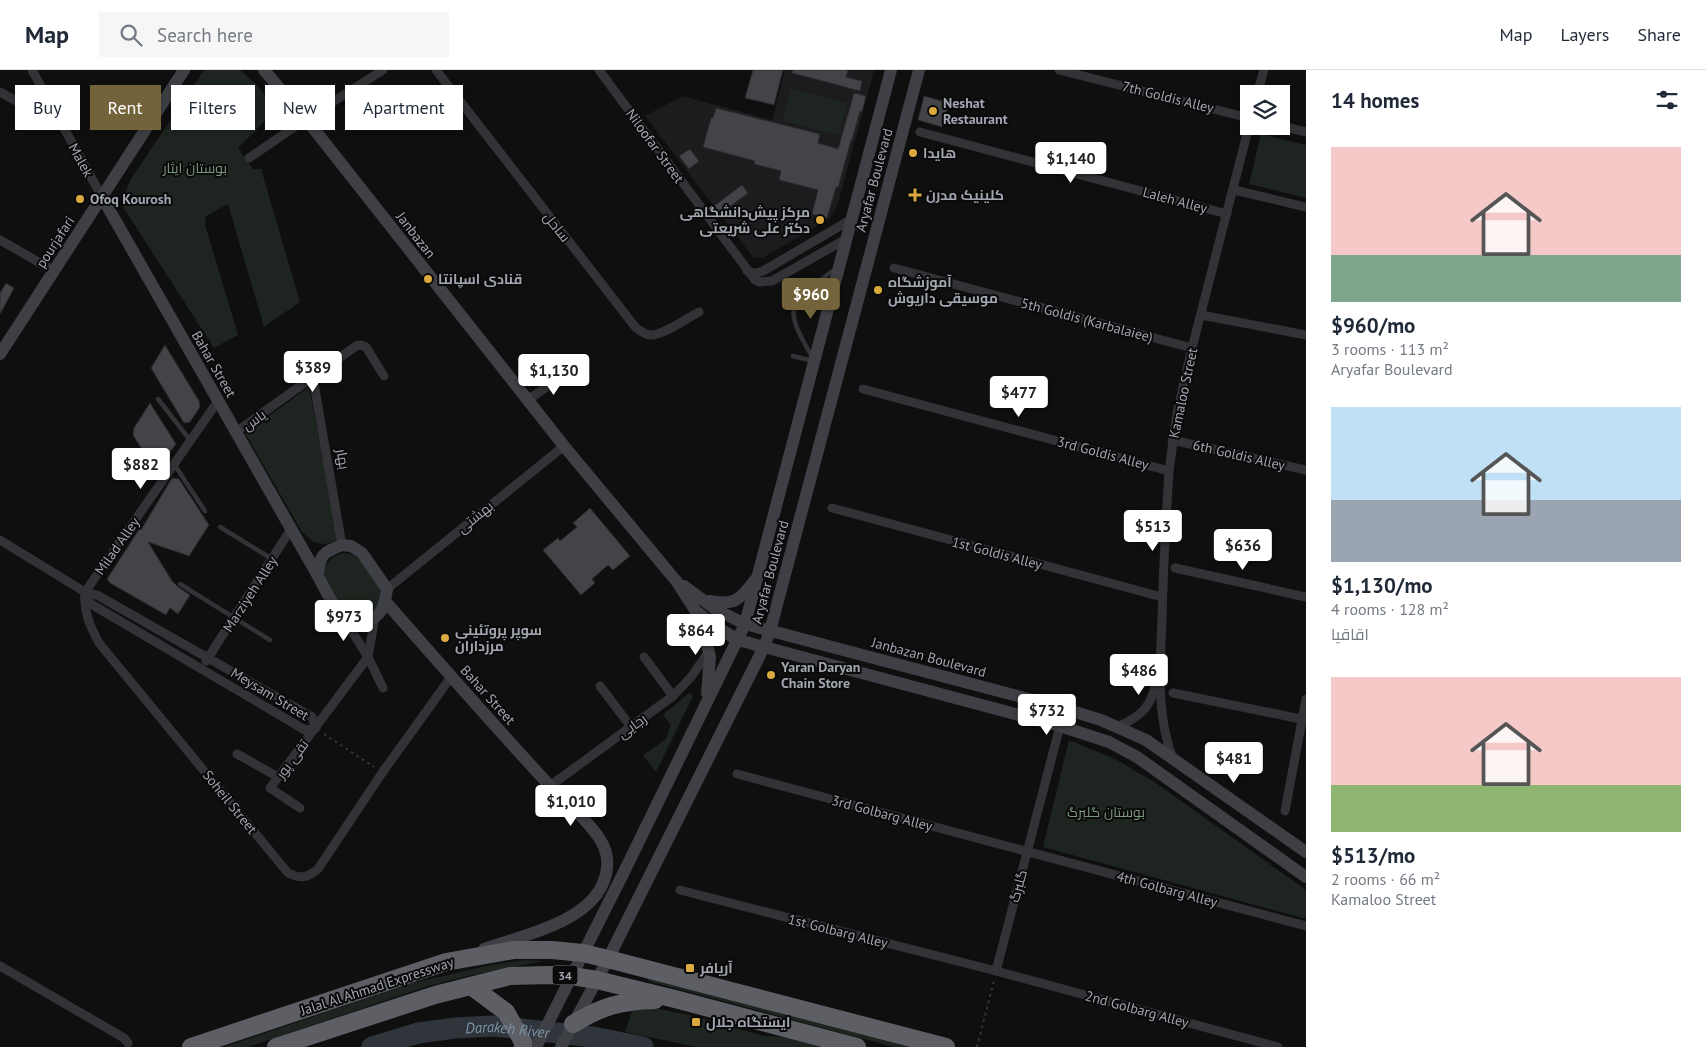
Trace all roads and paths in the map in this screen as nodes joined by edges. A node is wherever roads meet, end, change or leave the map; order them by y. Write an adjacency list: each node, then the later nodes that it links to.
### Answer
1 (32, 70): 11 (street, Malek)
2 (184, 70): 27 (main road, pourjafari)
3 (264, 70): 12 (main road, Janbazan)
4 (383, 70): 16 (street)
5 (436, 70): 37 (street, ساحل)
6 (599, 70): 36 (street, Niloofar Street)
7 (891, 70): 30 (main road, Aryafar Boulevard)
8 (919, 70): 80 (main road, Aryafar Boulevard)
9 (1059, 70): 17 (street, 7th Goldis Alley)
10 (1264, 70): 13 (street)
11 (40, 85)
12 (277, 85)
13 (1260, 85)
14 (0, 92): 15 (street)
15 (15, 100)
16 (335, 101)
17 (1240, 116)
18 (1290, 128): 23 (street)
19 (65, 130): 27 (street, Malek)
20 (290, 130): 25 (street)
21 (315, 130): 49 (main road, Janbazan)
22 (920, 132): 29 (street, Laleh Alley)
23 (1306, 132)
24 (1247, 135): 26 (street, Kamaloo Street)
25 (249, 158)
26 (1234, 190): 28 (street); 29 (street, Kamaloo Street)
27 (102, 198): 35 (main road, pourjafari); 50 (main road, Bahar Street)
28 (1306, 206)
29 (1227, 214): 38 (street, Kamaloo Street)
30 (852, 219): 31 (main road, Aryafar Boulevard); 36 (street)
31 (846, 239): 33 (main road, Aryafar Boulevard); 36 (street)
32 (0, 240): 35 (street)
33 (840, 265): 43 (main road, Aryafar Boulevard); 43 (lane)
34 (894, 268): 40 (street, 5th Goldis (Karbalaiee))
35 (54, 271): 41 (main road, pourjafari)
36 (746, 271)
37 (699, 312)
38 (1202, 315): 39 (street); 40 (street, Kamaloo Street)
39 (1306, 335)
40 (1192, 348): 53 (street, Kamaloo Street)
41 (0, 354)
42 (793, 356): 43 (lane)
43 (814, 361): 69 (main road, Aryafar Boulevard)
44 (568, 372): 49 (street)
45 (384, 376): 46 (street, یاس)
46 (313, 378): 51 (street, یاس); 64 (street, بهار)
47 (863, 389): 57 (street, 3rd Goldis Alley)
48 (158, 399): 52 (lane)
49 (528, 400): 54 (main road, Janbazan)
50 (218, 401): 51 (main road, Bahar Street); 52 (street, Milad Alley)
51 (236, 432): 61 (main road, Bahar Street)
52 (190, 440): 55 (street, Milad Alley)
53 (1172, 440): 56 (street, 6th Goldis Alley); 57 (street, Kamaloo Street)
54 (564, 446): 72 (street, بهشتی); 75 (main road, Janbazan)
55 (174, 464): 59 (lane); 71 (street, Milad Alley)
56 (1306, 470)
57 (1169, 471): 73 (street, Kamaloo Street)
58 (832, 508): 73 (street, 1st Goldis Alley)
59 (205, 511)
60 (220, 527): 66 (lane)
61 (291, 529): 63 (main road, Bahar Street); 66 (street, Marziyeh Alley)
62 (0, 540): 71 (street)
63 (300, 545): 65 (main road); 68 (main road, Bahar Street)
64 (342, 545): 65 (main road); 72 (main road)
65 (326, 552): 68 (main road)
66 (272, 560): 78 (street, Marziyeh Alley)
67 (1175, 568): 74 (street)
68 (318, 576): 76 (main road)
69 (758, 576): 75 (main road); 79 (main road, Aryafar Boulevard)
70 (180, 584): 78 (lane)
71 (85, 592): 87 (street, Meysam Street); 89 (street, Meysam Street); 106 (street, Soheil Street)
72 (386, 595): 77 (main road); 90 (main road, Bahar Street)
73 (1162, 597): 88 (street, Kamaloo Street)
74 (1306, 597)
75 (699, 605): 79 (main road, Janbazan); 82 (main road, Janbazan); 96 (main road)
76 (341, 614): 77 (main road); 84 (street)
77 (375, 617): 84 (street)
78 (233, 619): 81 (lane); 87 (street, Marziyeh Alley)
79 (745, 624): 80 (main road, Janbazan Boulevard); 82 (main road, Aryafar Boulevard)
80 (770, 631): 83 (main road, Aryafar Boulevard); 100 (main road, Janbazan Boulevard)
81 (270, 640)
82 (738, 640): 83 (main road); 96 (main road, Aryafar Boulevard)
83 (764, 648): 98 (main road); 118 (main road, Aryafar Boulevard)
84 (368, 657): 92 (street); 101 (street, تقی پور)
85 (644, 657): 94 (street)
86 (705, 657): 94 (street, رجایی)
87 (208, 658): 89 (street, Marziyeh Alley); 101 (street, Meysam Street)
88 (1160, 665): 100 (street); 105 (street)
89 (201, 668): 101 (street, Meysam Street)
90 (451, 677): 106 (street, Soheil Street); 109 (main road, Bahar Street)
91 (600, 686): 99 (street)
92 (383, 688)
93 (1173, 693): 97 (street)
94 (673, 696): 99 (street, رجایی)
95 (1306, 699): 97 (street)
96 (706, 701): 117 (main road, Aryafar Boulevard)
97 (1304, 719): 111 (street)
98 (1060, 726): 104 (main road); 112 (street, گلبرگ)
99 (631, 727): 109 (street, رجایی)
100 (1117, 727): 102 (main road, Janbazan Boulevard)
101 (316, 728): 106 (path); 108 (street, تقی پور)
102 (1146, 740): 104 (main road); 105 (main road, Janbazan Boulevard)
103 (237, 754): 108 (street)
104 (1137, 757): 114 (main road)
105 (1173, 759): 113 (main road, Janbazan Boulevard)
106 (382, 773)
107 (737, 774): 112 (street, 3rd Golbarg Alley)
108 (278, 778): 110 (street, تقی پور)
109 (550, 786): 119 (main road)
110 (300, 808)
111 (1285, 811)
112 (1027, 852): 116 (street, 4th Golbarg Alley); 121 (street, گلبرگ)
113 (1306, 852)
114 (1306, 877)
115 (680, 890): 121 (street, 1st Golbarg Alley)
116 (1306, 926)
117 (584, 953): 118 (highway, Jalal Al Ahmad Expressway / 34); 119 (highway, Jalal Al Ahmad Expressway / 34); 122 (main road, Aryafar Boulevard)
118 (608, 959): 123 (main road, Aryafar Boulevard); 135 (highway, Jalal Al Ahmad Expressway / 34)
119 (446, 962): 125 (highway, Jalal Al Ahmad Expressway / 34)
120 (0, 966): 129 (street)
121 (996, 971): 136 (path); 137 (street, 2nd Golbarg Alley)
122 (572, 976): 123 (highway, Jalal Al Ahmad Expressway / 34); 124 (highway, Jalal Al Ahmad Expressway / 34); 130 (main road, Aryafar Boulevard)
123 (597, 980): 126 (highway, Jalal Al Ahmad Expressway / 34); 128 (main road, Aryafar Boulevard)
124 (471, 986): 127 (highway, Jalal Al Ahmad Expressway / 34); 130 (highway)
125 (340, 997): 127 (highway); 131 (highway, Jalal Al Ahmad Expressway / 34)
126 (675, 999): 128 (highway); 134 (highway, Jalal Al Ahmad Expressway / 34)
127 (347, 1024): 132 (highway, Jalal Al Ahmad Expressway / 34)
128 (573, 1024): 133 (main road, Aryafar Boulevard)
129 (128, 1043)
130 (529, 1045)
131 (191, 1047)
132 (276, 1047)
133 (561, 1047)
134 (857, 1047)
135 (946, 1047)
136 (977, 1047)
137 (1278, 1047)

